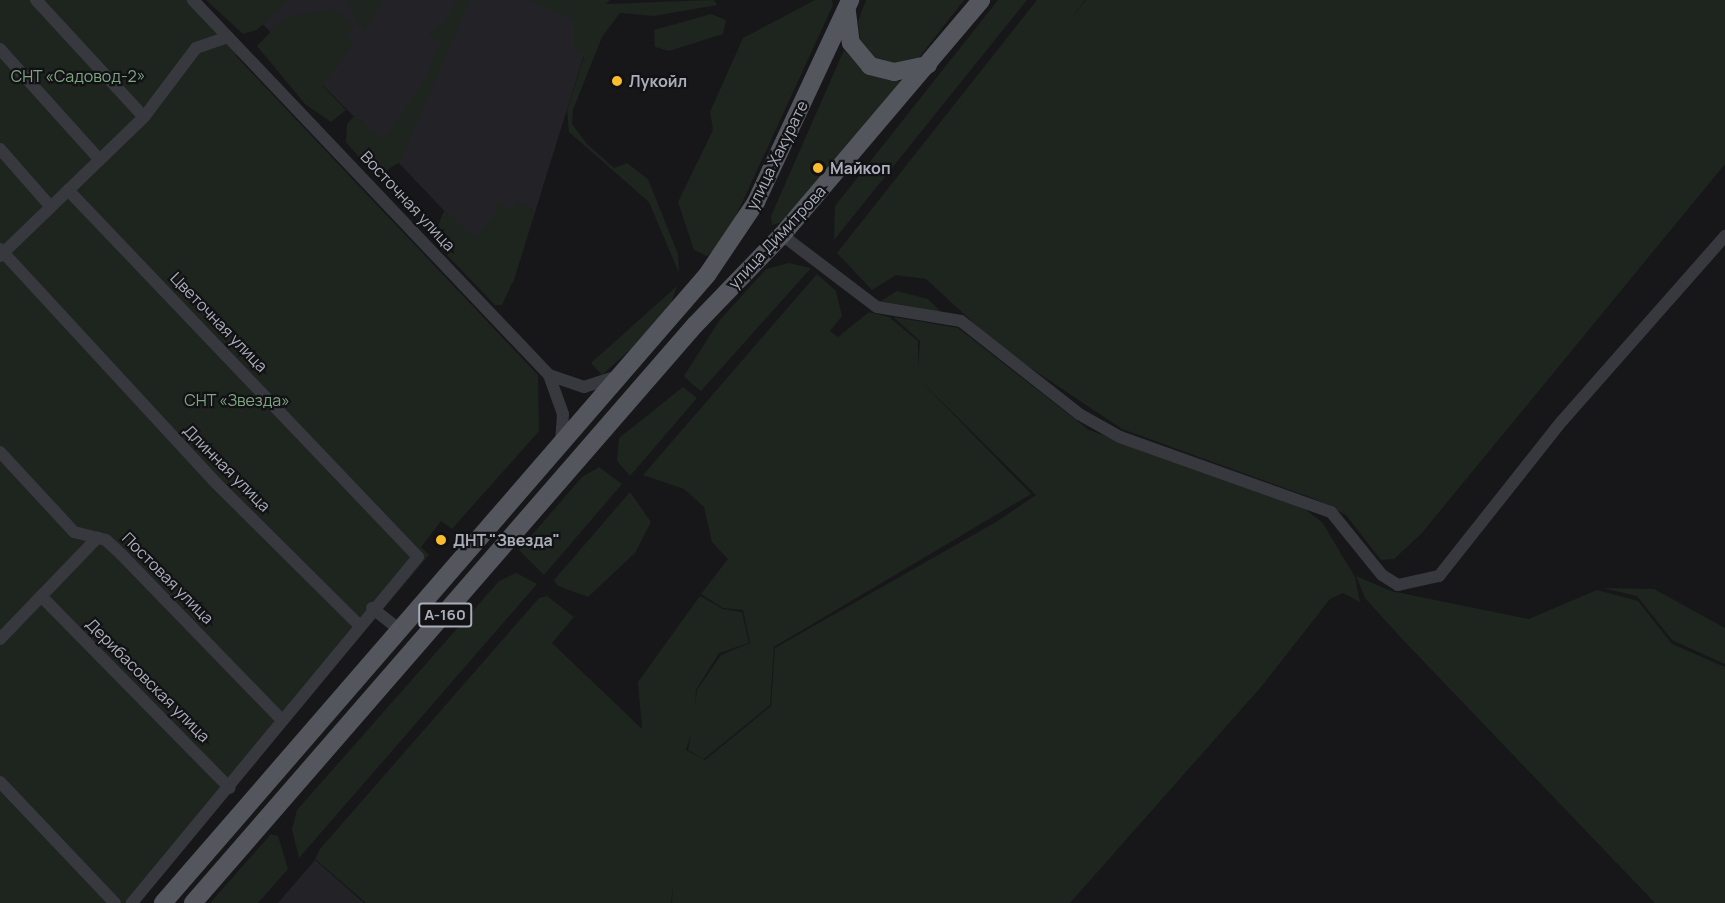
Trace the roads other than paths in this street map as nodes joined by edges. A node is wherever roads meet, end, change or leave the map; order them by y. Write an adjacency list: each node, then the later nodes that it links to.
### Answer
1 (36, 0): 8 (street)
2 (193, 0): 5 (street, Восточная улица)
3 (981, 0): 7 (main road, улица Димитрова)
4 (849, 4): 7 (main road); 16 (main road, улица Хакурате)
5 (228, 37): 8 (street); 17 (street, Восточная улица)
6 (0, 49): 10 (street)
7 (928, 65): 13 (main road, улица Димитрова)
8 (144, 117): 10 (street)
9 (0, 149): 12 (street)
10 (100, 160): 11 (street)
11 (68, 190): 12 (street); 22 (street, Цветочная улица)
12 (51, 207): 15 (street)
13 (782, 235): 14 (street); 32 (main road, улица Димитрова / А-160)
14 (1725, 236)
15 (1, 253): 23 (street, Длинная улица)
16 (644, 347): 17 (street); 18 (main road, улица Хакурате / А-160)
17 (549, 375): 18 (street, Восточная улица)
18 (561, 444): 24 (main road, А-160)
19 (0, 452): 20 (street, Постовая улица)
20 (98, 537): 21 (street); 26 (street, Постовая улица)
21 (40, 596): 25 (street); 28 (street, Дерибасовская улица)
22 (372, 608): 23 (street); 24 (street)
23 (358, 624): 26 (street)
24 (400, 630): 31 (main road, А-160)
25 (0, 639)
26 (280, 718): 28 (street)
27 (0, 782): 29 (street)
28 (230, 788): 30 (street)
29 (116, 903)
30 (132, 903)
31 (163, 903)
32 (193, 903)

